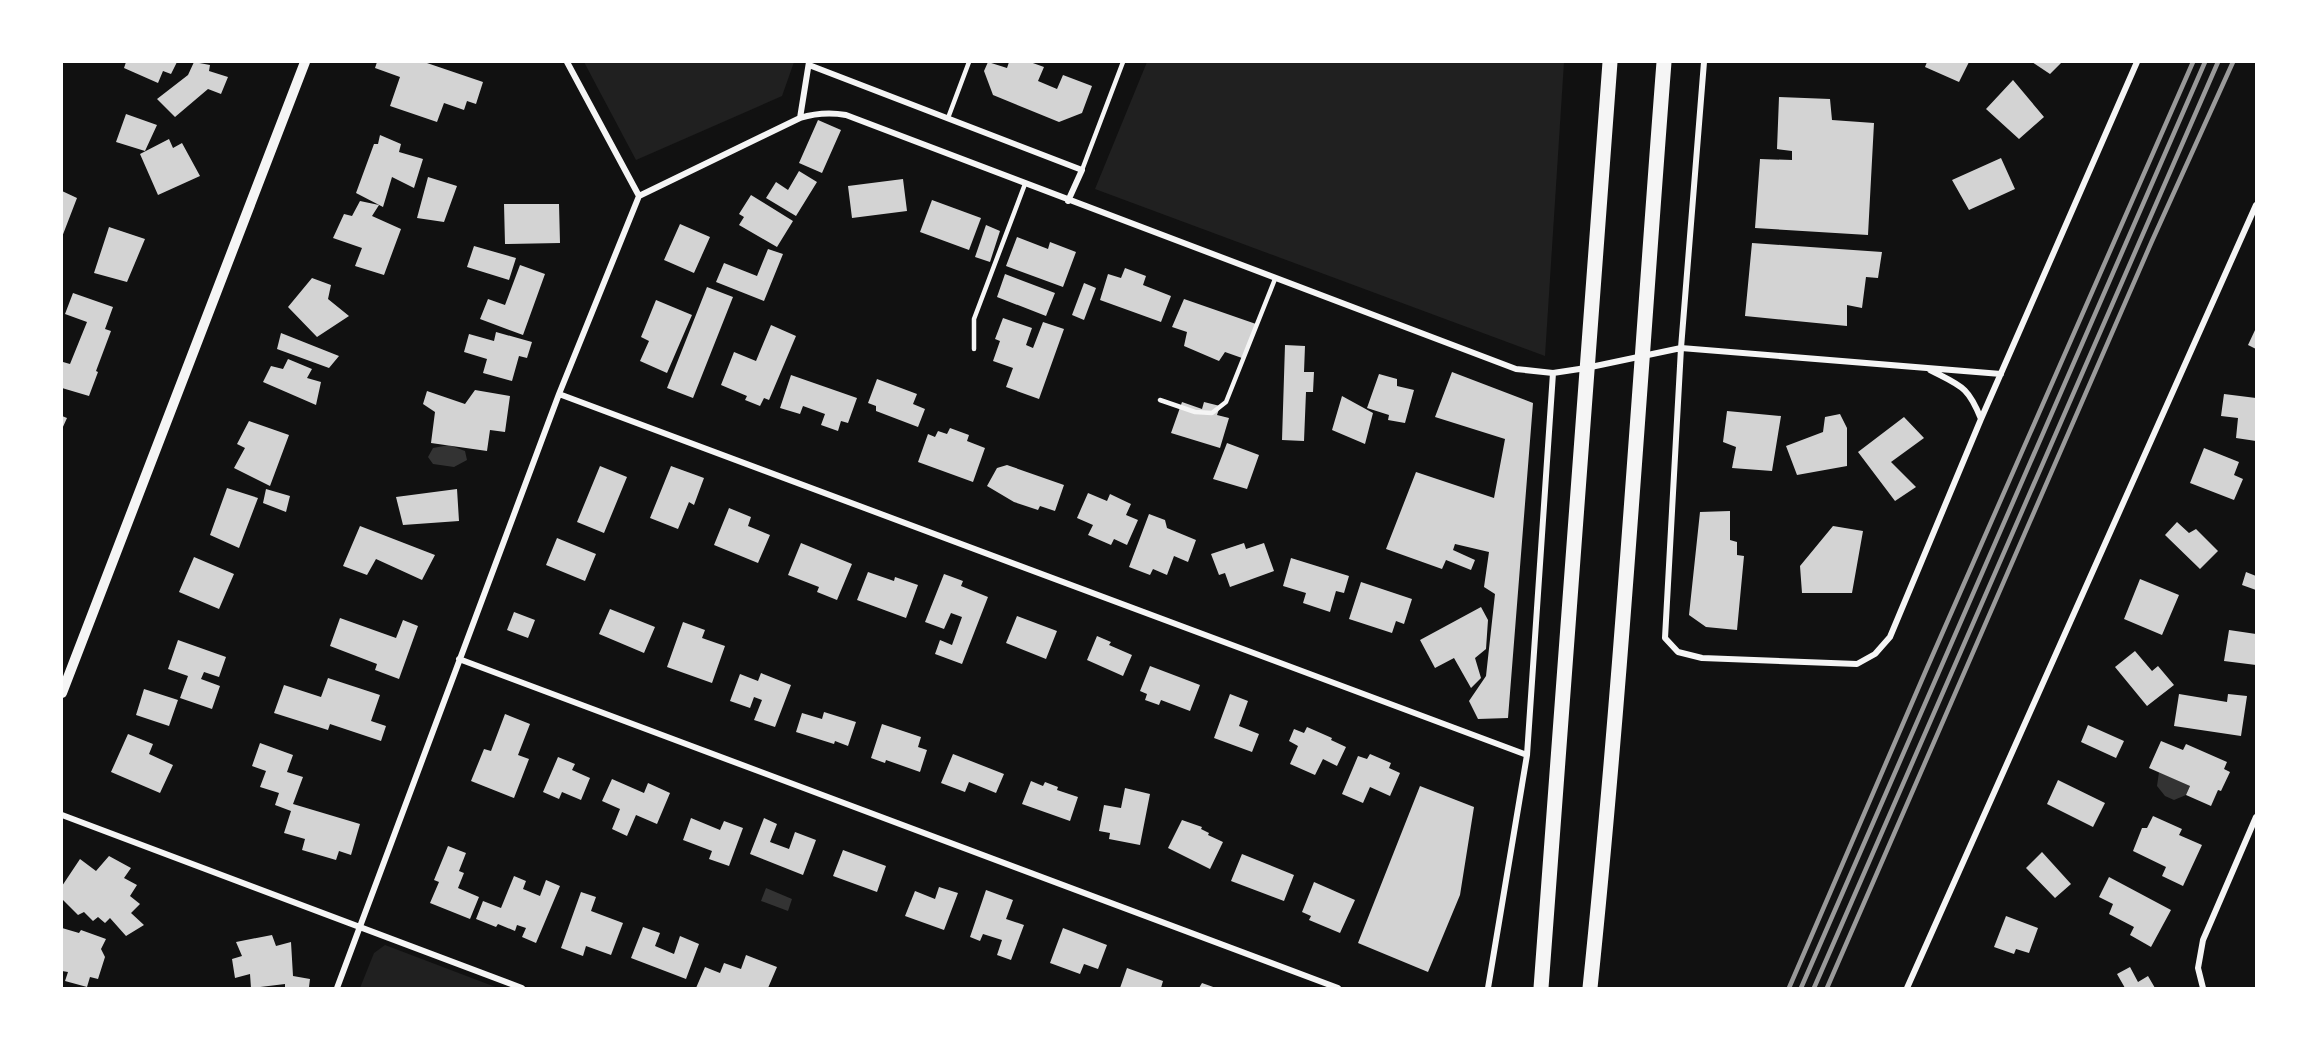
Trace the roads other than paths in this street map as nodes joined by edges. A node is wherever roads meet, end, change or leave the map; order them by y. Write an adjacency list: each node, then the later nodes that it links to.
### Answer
1 (303, 62): 29 (street)
2 (567, 62): 14 (street)
3 (969, 62): 11 (lane)
4 (1123, 62): 12 (lane)
5 (1610, 62): 21 (main road)
6 (1664, 62): 20 (main road)
7 (1704, 62): 18 (street)
8 (2137, 62): 24 (street)
9 (809, 63): 10 (street); 11 (street)
10 (800, 118): 13 (street); 14 (street)
11 (948, 118): 12 (street)
12 (1082, 170): 15 (street)
13 (1025, 184): 15 (street); 19 (lane)
14 (639, 196): 25 (street)
15 (1068, 201): 17 (street)
16 (2256, 205): 40 (street)
17 (1275, 279): 23 (street); 26 (lane)
18 (1681, 348): 20 (street); 22 (street); 27 (street)
19 (974, 349)
20 (1641, 357): 21 (street); 39 (main road)
21 (1586, 368): 23 (street); 38 (main road)
22 (1926, 368): 24 (street); 27 (street)
23 (1553, 373): 30 (street)
24 (2001, 374): 27 (street)
25 (560, 394): 28 (street); 30 (street)
26 (1160, 400)
27 (1981, 419)
28 (459, 660): 33 (street); 36 (street)
29 (62, 693)
30 (1527, 755): 37 (street)
31 (62, 814): 33 (street)
32 (2256, 817): 41 (street)
33 (359, 928): 34 (street); 35 (street)
34 (337, 988)
35 (522, 988)
36 (1338, 988)
37 (1488, 988)
38 (1541, 988)
39 (1590, 988)
40 (1907, 988)
41 (2203, 988)

